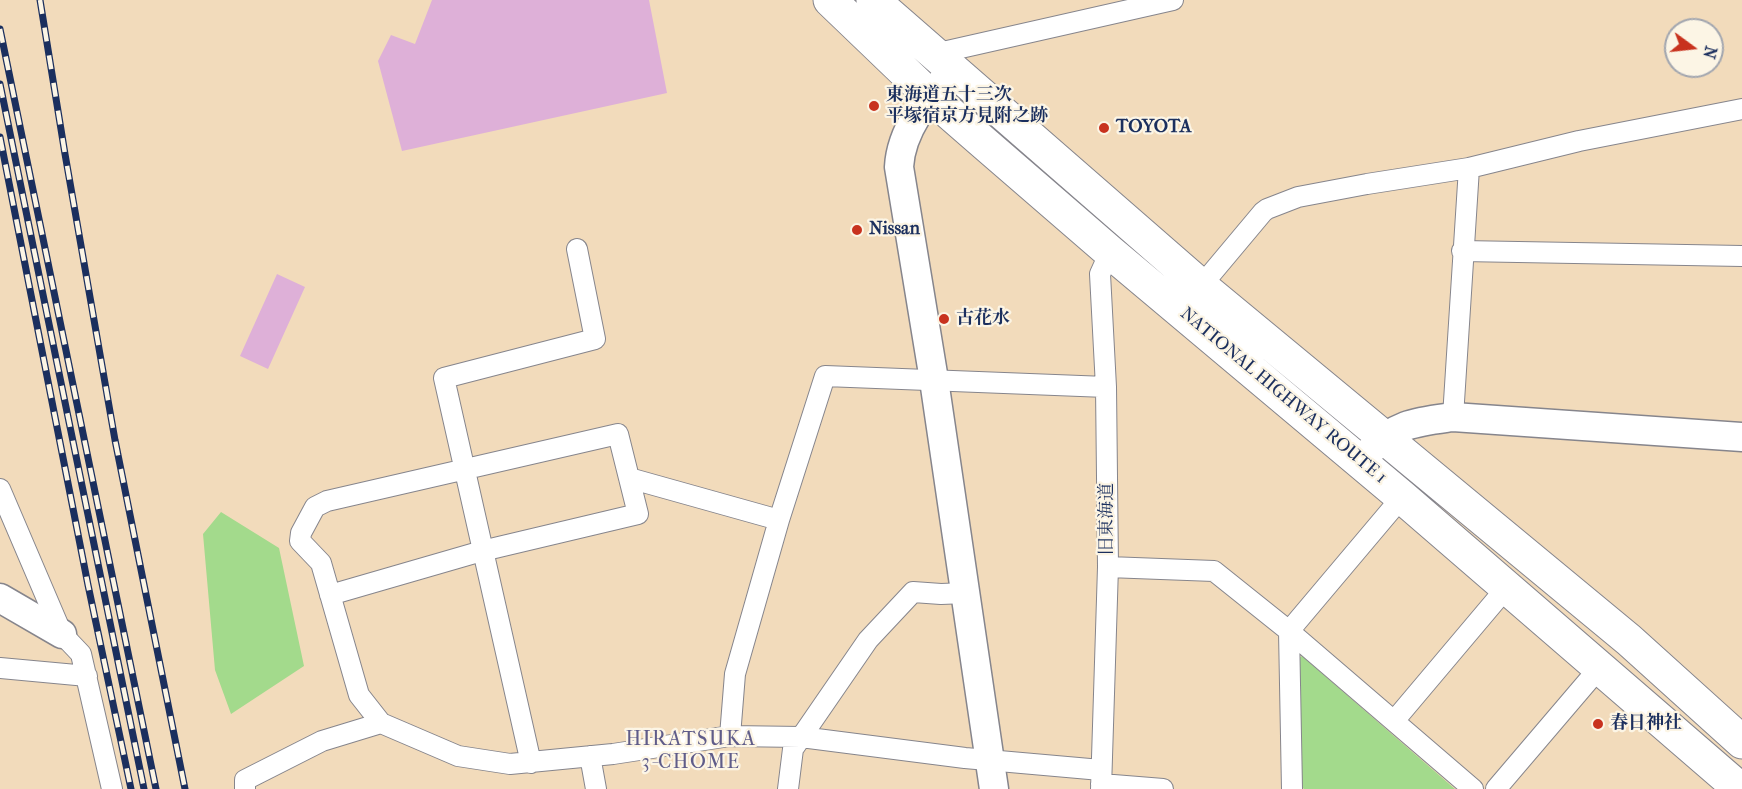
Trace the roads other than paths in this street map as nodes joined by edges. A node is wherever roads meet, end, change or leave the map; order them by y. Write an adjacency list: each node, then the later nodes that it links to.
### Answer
1 (830, 0): 5 (highway, NATIONAL HIGHWAY ROUTE 1)
2 (873, 0): 4 (highway, NATIONAL HIGHWAY ROUTE 1)
3 (1173, 0): 4 (street)
4 (943, 62): 5 (street); 12 (highway, NATIONAL HIGHWAY ROUTE 1)
5 (930, 96): 10 (highway, NATIONAL HIGHWAY ROUTE 1); 13 (street)
6 (1742, 109): 7 (street)
7 (1469, 168): 9 (street); 12 (street)
8 (577, 249): 19 (street)
9 (1462, 250): 11 (street); 15 (street)
10 (1110, 252): 14 (street, 旧東海道); 18 (highway, NATIONAL HIGHWAY ROUTE 1)
11 (1742, 256)
12 (1201, 286): 16 (highway, NATIONAL HIGHWAY ROUTE 1)
13 (934, 380): 14 (street); 23 (street); 27 (street)
14 (1106, 387): 25 (street, 旧東海道)
15 (1453, 417): 16 (street); 17 (street)
16 (1384, 437): 18 (street); 39 (highway, NATIONAL HIGHWAY ROUTE 1)
17 (1742, 437)
18 (1360, 461): 22 (highway, NATIONAL HIGHWAY ROUTE 1)
19 (463, 469): 20 (street); 24 (street); 28 (street)
20 (629, 478): 23 (street); 24 (street)
21 (0, 489): 31 (street)
22 (1402, 498): 26 (highway, NATIONAL HIGHWAY ROUTE 1); 30 (street)
23 (779, 520): 37 (street)
24 (482, 551): 28 (street); 42 (street)
25 (1108, 567): 30 (street); 43 (street, 旧東海道)
26 (1507, 587): 32 (highway, NATIONAL HIGHWAY ROUTE 1); 35 (street)
27 (966, 593): 38 (street); 41 (street)
28 (330, 595): 36 (street)
29 (0, 598): 31 (street)
30 (1289, 631): 35 (street); 50 (street)
31 (62, 634): 34 (street)
32 (1600, 667): 52 (street); 53 (highway, NATIONAL HIGHWAY ROUTE 1)
33 (0, 668): 34 (street)
34 (87, 676): 44 (street)
35 (1394, 721): 51 (street)
36 (381, 723): 42 (street); 45 (street)
37 (729, 736): 38 (street); 40 (street)
38 (801, 737): 41 (street); 47 (street)
39 (1742, 742)
40 (590, 756): 42 (street); 46 (street)
41 (990, 760): 43 (street); 48 (street)
42 (531, 763)
43 (1101, 781): 49 (street)
44 (112, 789)
45 (245, 789)
46 (596, 789)
47 (788, 789)
48 (994, 789)
49 (1163, 789)
50 (1292, 789)
51 (1473, 789)
52 (1496, 789)
53 (1740, 789)

